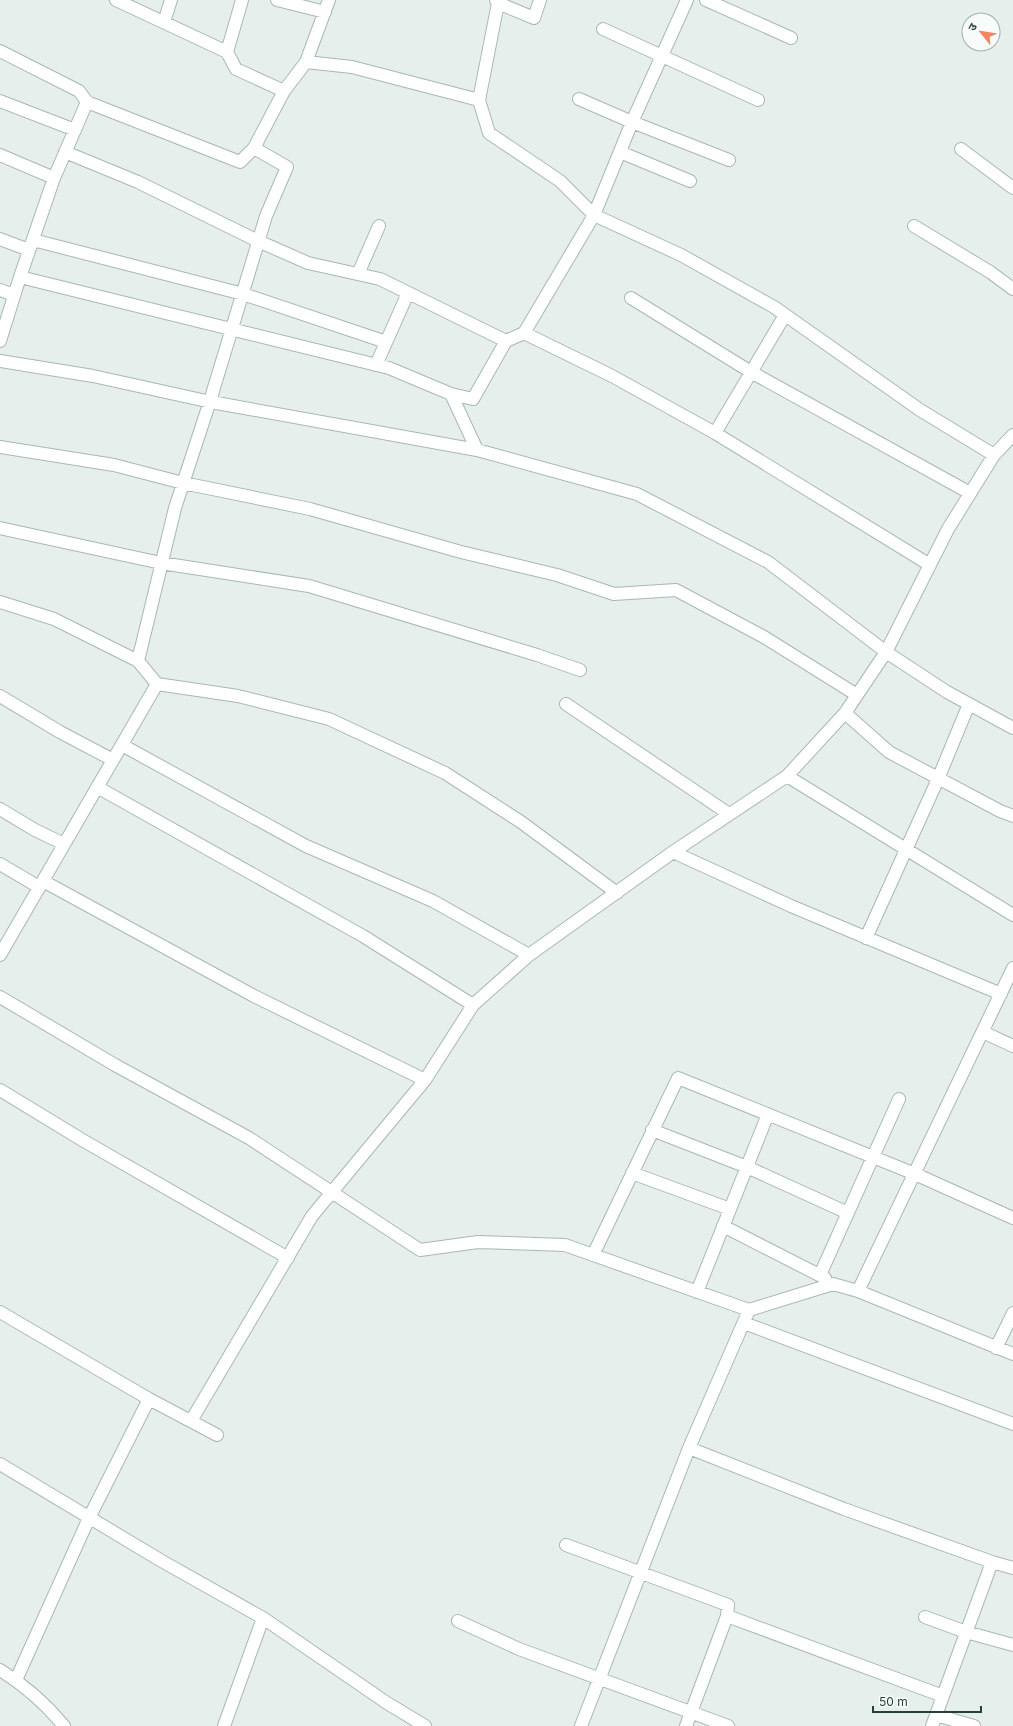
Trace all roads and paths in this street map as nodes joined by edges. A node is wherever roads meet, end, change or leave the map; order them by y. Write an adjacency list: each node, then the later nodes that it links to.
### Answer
1 (116, 0): 11 (street)
2 (171, 0): 11 (street)
3 (242, 0): 15 (street)
4 (277, 0): 10 (street)
5 (329, 0): 10 (street)
6 (540, 0): 9 (street)
7 (687, 0): 16 (street)
8 (706, 0): 13 (street)
9 (497, 2): 21 (street)
10 (325, 12): 17 (street)
11 (164, 22): 15 (street)
12 (603, 29): 16 (street)
13 (791, 38)
14 (0, 51): 23 (street)
15 (227, 52): 18 (street)
16 (662, 56): 22 (street); 24 (street)
17 (306, 62): 18 (street); 21 (street)
18 (284, 91): 26 (street)
19 (579, 99): 24 (street)
20 (0, 100): 25 (street)
21 (479, 100): 35 (street)
22 (758, 100)
23 (87, 102): 25 (street); 26 (street)
24 (632, 122): 29 (street); 31 (street)
25 (75, 130): 28 (street)
26 (254, 148): 39 (street)
27 (961, 149): 34 (street)
28 (66, 152): 32 (street); 39 (street)
29 (620, 152): 33 (street); 35 (street)
30 (0, 155): 32 (street)
31 (729, 160)
32 (54, 178): 40 (street)
33 (690, 182)
34 (1013, 188)
35 (594, 215): 49 (street); 51 (street)
36 (379, 226): 41 (street)
37 (914, 226): 43 (street)
38 (0, 239): 40 (street)
39 (258, 241): 41 (street); 46 (street)
40 (31, 245): 42 (street); 46 (street)
41 (358, 274): 45 (street)
42 (20, 277): 47 (street); 50 (street)
43 (1013, 289)
44 (0, 290): 47 (street)
45 (408, 293): 53 (street); 54 (street)
46 (243, 294): 50 (street); 54 (street)
47 (14, 295): 52 (street)
48 (631, 298): 57 (street)
49 (785, 315): 57 (street); 64 (street)
50 (232, 330): 56 (street); 59 (street)
51 (524, 333): 53 (street); 60 (street)
52 (0, 341)
53 (506, 341): 58 (street)
54 (386, 342): 56 (street)
55 (1, 363): 59 (street)
56 (376, 365): 58 (street)
57 (751, 372): 60 (street); 66 (street)
58 (451, 394): 63 (street)
59 (210, 402): 63 (street); 65 (street)
60 (714, 433): 69 (street)
61 (1013, 436): 64 (street)
62 (0, 446): 65 (street)
63 (477, 450): 71 (street)
64 (994, 455): 66 (street)
65 (183, 483): 68 (street); 75 (street)
66 (970, 493): 69 (street)
67 (0, 528): 68 (street)
68 (161, 563): 72 (street); 73 (street)
69 (930, 565): 71 (street)
70 (0, 602): 72 (street)
71 (886, 652): 75 (street); 78 (street)
72 (138, 661): 74 (street)
73 (580, 670)
74 (157, 684): 81 (street); 94 (street)
75 (857, 695): 79 (street)
76 (0, 696): 82 (street)
77 (566, 704): 87 (street)
78 (969, 704): 80 (street); 84 (street)
79 (845, 713): 83 (street); 84 (street)
80 (1013, 728)
81 (122, 745): 82 (street); 98 (street)
82 (113, 760): 85 (street)
83 (786, 776): 87 (street); 90 (street)
84 (938, 779): 88 (street); 90 (street)
85 (97, 788): 89 (street); 102 (street)
86 (0, 809): 89 (street)
87 (729, 814): 91 (street)
88 (1013, 816)
89 (64, 844): 93 (street)
90 (906, 850): 95 (street); 96 (street)
91 (673, 852): 94 (street); 96 (street)
92 (0, 864): 93 (street)
93 (41, 884): 97 (street); 105 (street)
94 (617, 893): 98 (street)
95 (1013, 915)
96 (866, 938): 100 (street)
97 (0, 955)
98 (529, 955): 102 (street)
99 (1013, 968): 100 (street)
100 (1001, 994): 103 (street)
101 (0, 997): 114 (street)
102 (473, 1005): 105 (street)
103 (983, 1032): 104 (street); 113 (street)
104 (1013, 1046)
105 (425, 1080): 114 (street)
106 (0, 1090): 120 (street)
107 (899, 1099): 110 (street)
108 (768, 1114): 109 (street); 110 (street); 111 (street)
109 (652, 1130): 111 (street); 112 (street)
110 (873, 1157): 113 (street); 116 (street)
111 (747, 1167): 115 (street); 116 (street)
112 (632, 1173): 115 (street); 119 (street)
113 (915, 1174): 117 (street); 123 (street)
114 (333, 1192): 119 (street); 120 (street)
115 (730, 1210): 118 (street)
116 (848, 1213): 121 (street)
117 (1013, 1218)
118 (723, 1226): 121 (street); 124 (street)
119 (593, 1255): 124 (street)
120 (288, 1258): 132 (street)
121 (820, 1275): 122 (street)
122 (833, 1284): 123 (street); 125 (street)
123 (858, 1291): 129 (street)
124 (697, 1292): 125 (street)
125 (749, 1310): 128 (street)
126 (0, 1312): 131 (street)
127 (1013, 1313): 129 (street)
128 (744, 1322): 133 (street); 135 (street)
129 (996, 1348): 130 (street)
130 (1013, 1354)
131 (149, 1399): 132 (street); 137 (street)
132 (191, 1421): 134 (street)
133 (1013, 1424)
134 (216, 1435)
135 (688, 1448): 139 (street); 141 (street)
136 (0, 1464): 137 (street)
137 (89, 1518): 144 (street); 150 (street)
138 (566, 1545): 141 (street)
139 (992, 1562): 140 (street); 146 (street)
140 (1013, 1568)
141 (641, 1573): 142 (street); 149 (street)
142 (727, 1616): 151 (street); 152 (street)
143 (926, 1617): 146 (street)
144 (263, 1618): 155 (street); 156 (street)
145 (458, 1621): 149 (street)
146 (966, 1632): 147 (street); 151 (street)
147 (1013, 1645)
148 (0, 1670): 150 (street)
149 (599, 1679): 152 (street); 157 (street)
150 (16, 1680): 154 (street)
151 (943, 1696): 153 (street)
152 (691, 1712): 158 (street); 159 (street)
153 (934, 1720): 160 (street)
154 (64, 1726)
155 (224, 1726)
156 (425, 1726)
157 (581, 1726)
158 (686, 1726)
159 (728, 1726)
160 (974, 1726)

